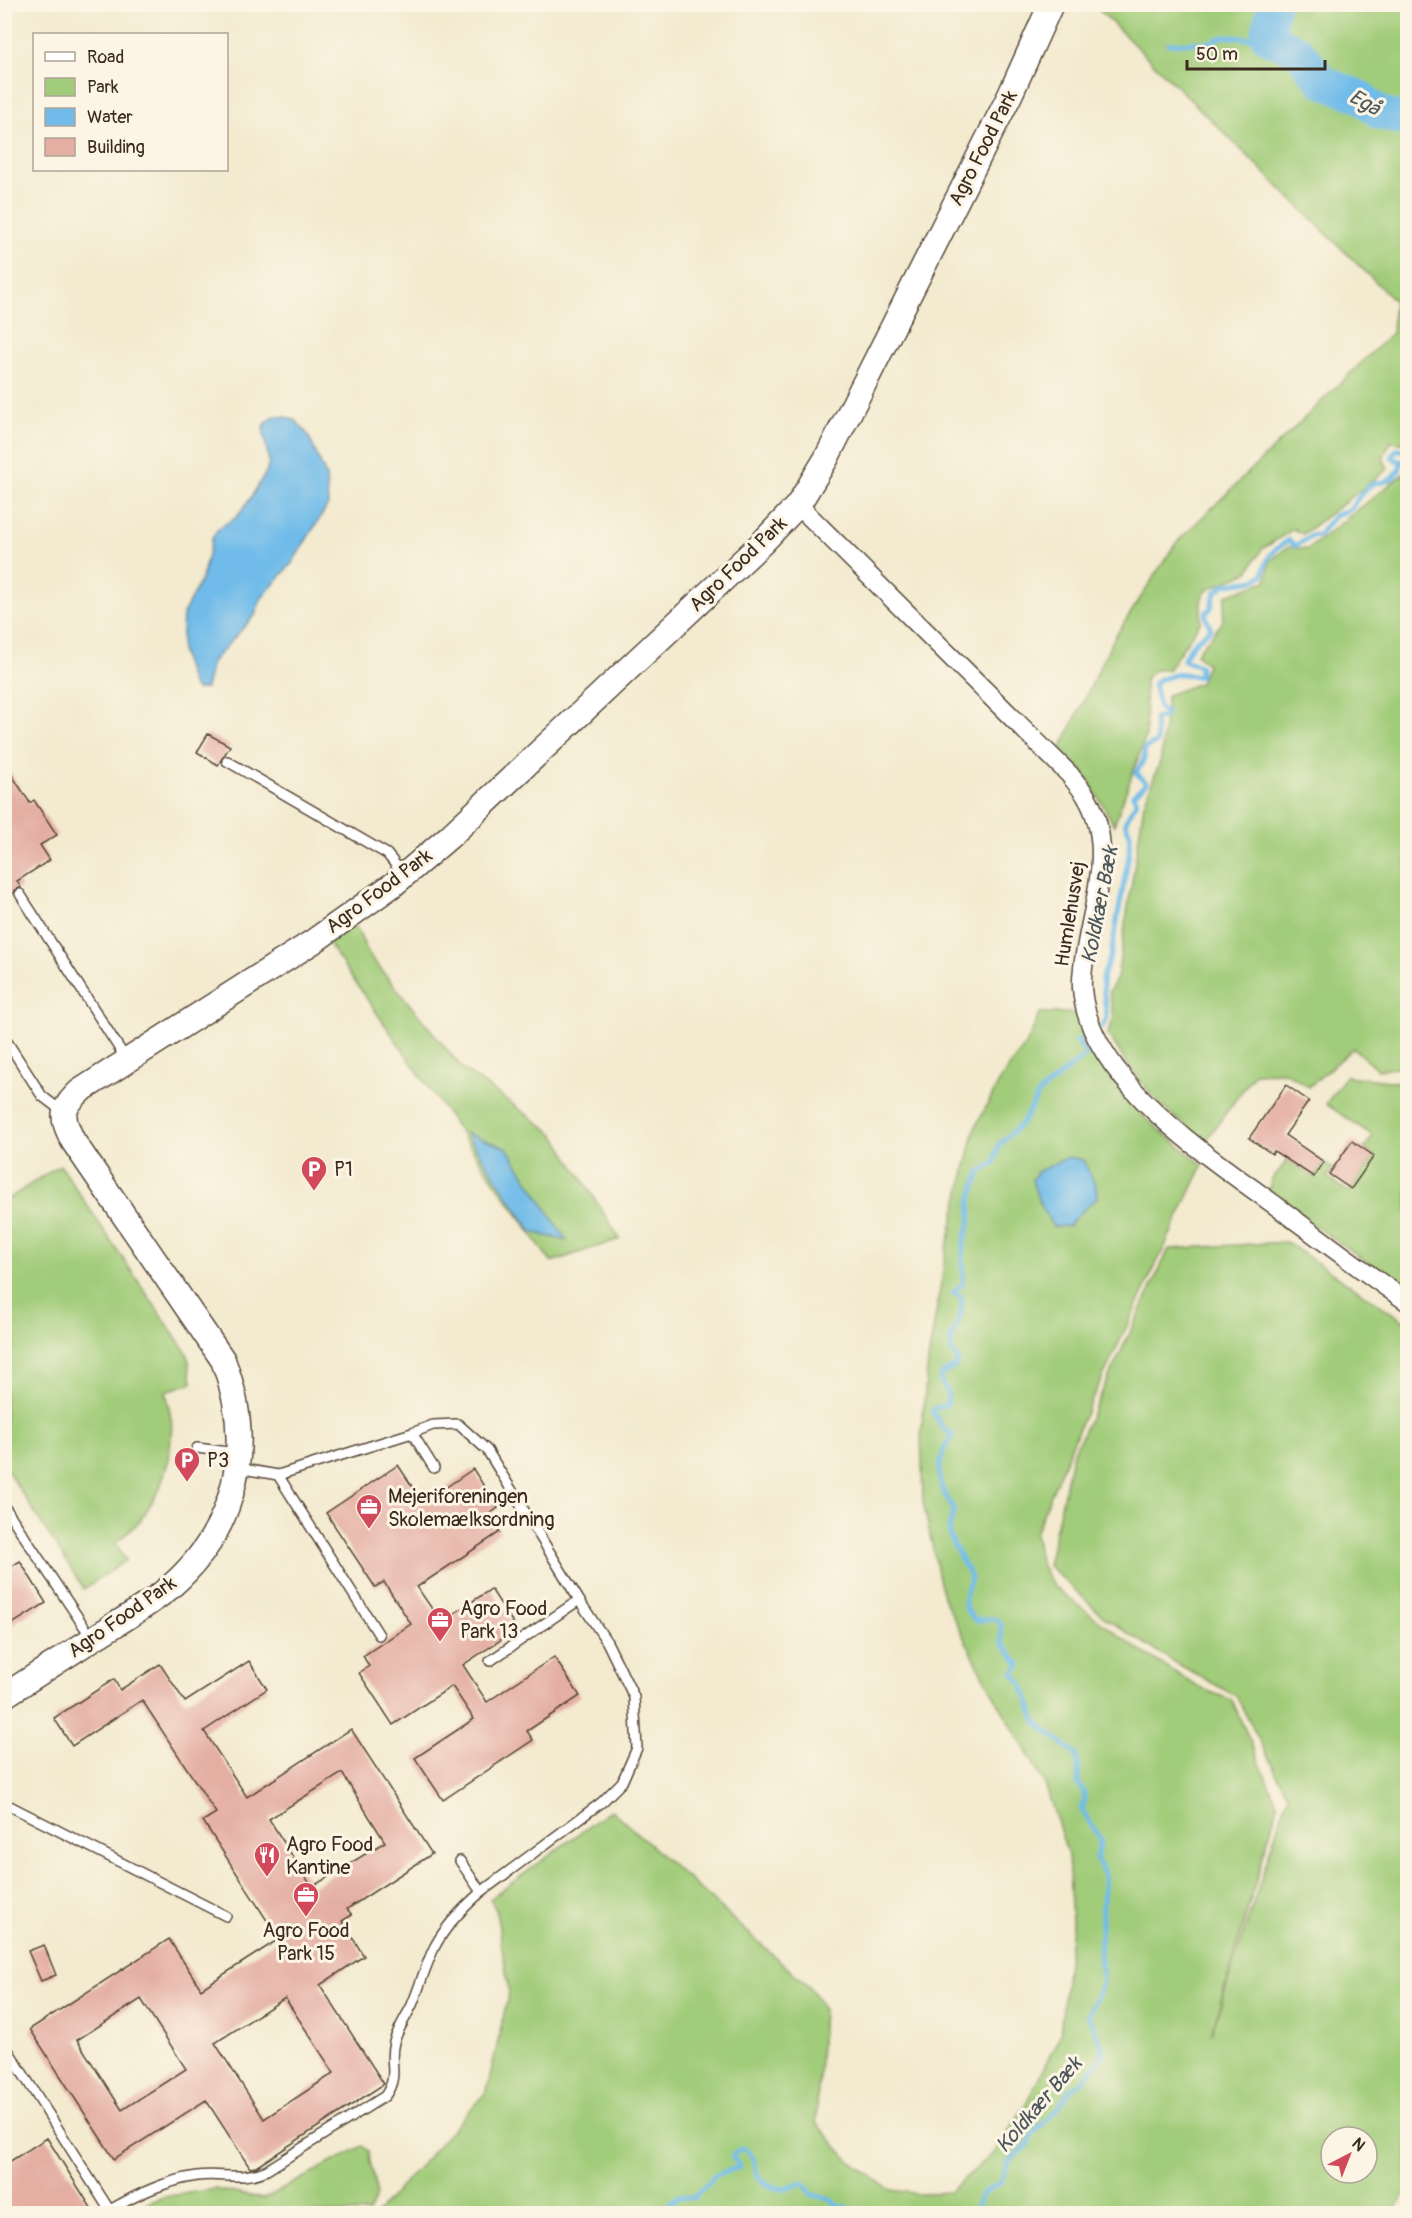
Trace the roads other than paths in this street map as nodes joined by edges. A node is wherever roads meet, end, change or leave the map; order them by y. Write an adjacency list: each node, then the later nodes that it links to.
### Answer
1 (1051, 4): 2 (street, Agro Food Park)
2 (798, 505): 4 (street, Agro Food Park); 9 (street, Humlehusvej)
3 (226, 761): 4 (lane)
4 (404, 875): 7 (street, Agro Food Park)
5 (20, 894): 7 (lane)
6 (4, 1037): 8 (lane)
7 (127, 1061): 8 (street, Agro Food Park)
8 (63, 1112): 12 (street, Agro Food Park)
9 (1407, 1302)
10 (412, 1433): 13 (lane); 14 (lane); 16 (lane)
11 (197, 1448): 12 (lane)
12 (237, 1461): 14 (lane); 18 (street, Agro Food Park)
13 (434, 1468)
14 (278, 1475): 17 (lane)
15 (4, 1506): 18 (lane)
16 (579, 1600): 19 (lane); 23 (lane)
17 (379, 1635)
18 (92, 1639): 20 (street, Agro Food Park)
19 (489, 1661)
20 (4, 1696)
21 (4, 1803): 24 (lane)
22 (460, 1861): 23 (lane)
23 (481, 1892): 26 (lane)
24 (226, 1916)
25 (4, 2044): 26 (lane)
26 (111, 2212)

